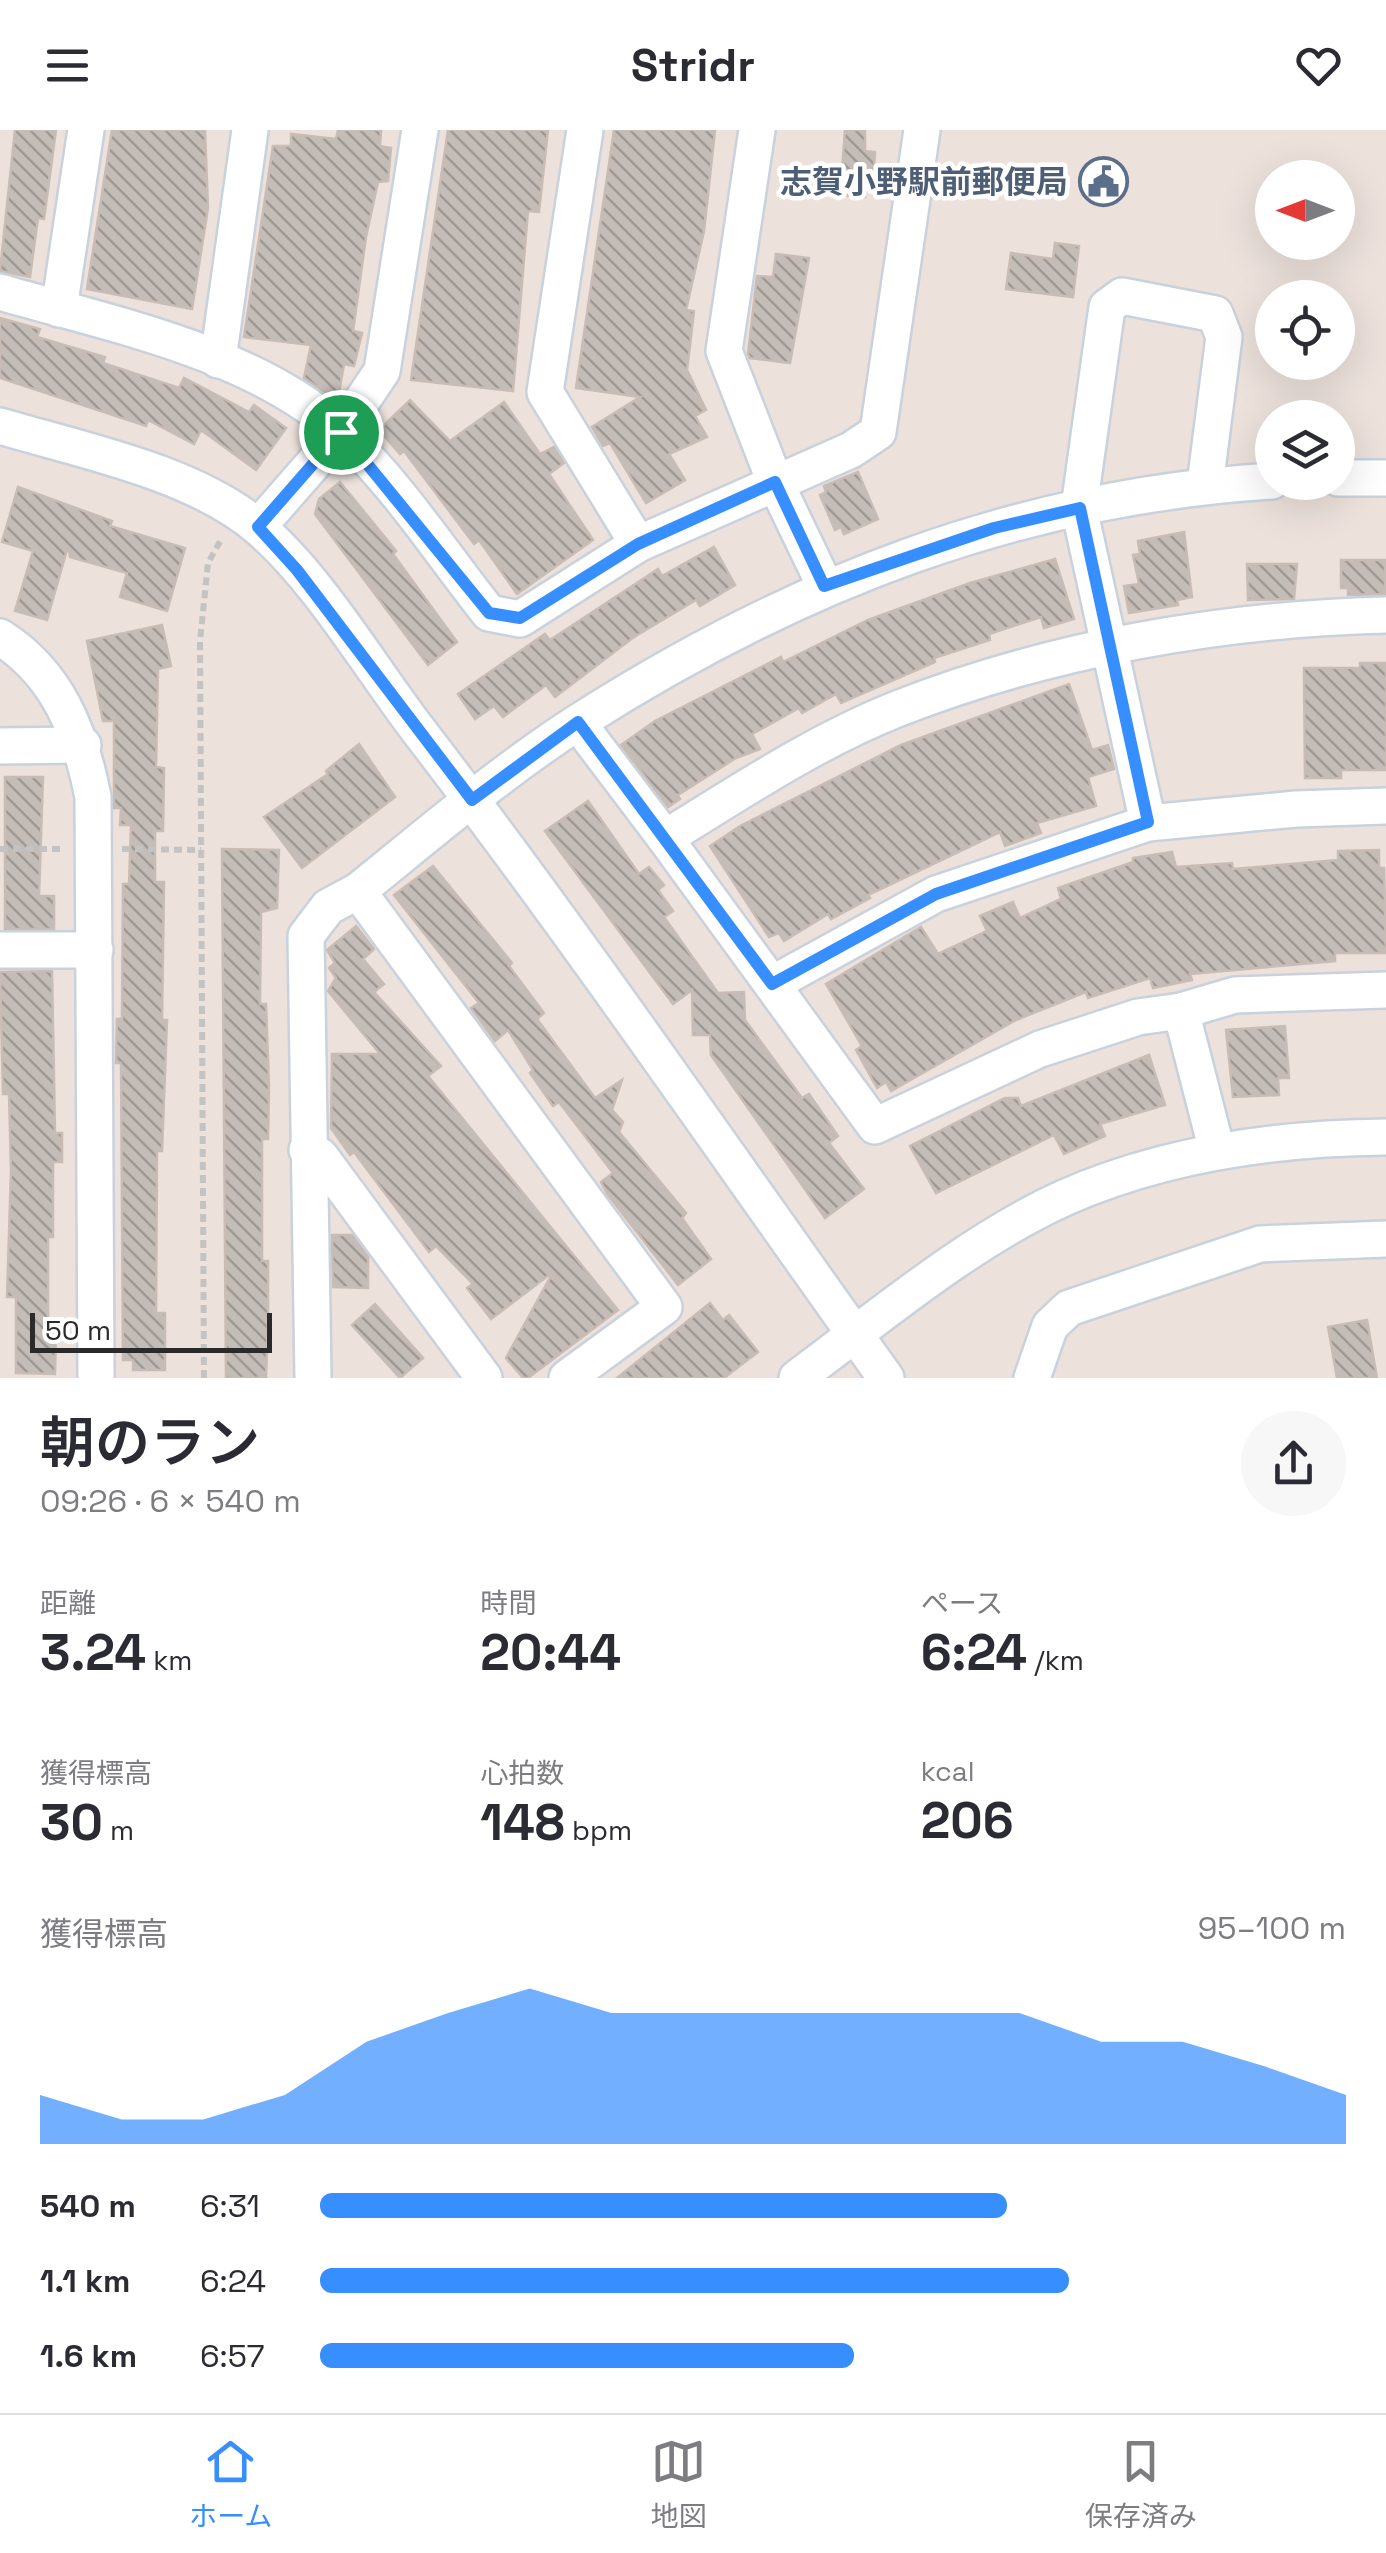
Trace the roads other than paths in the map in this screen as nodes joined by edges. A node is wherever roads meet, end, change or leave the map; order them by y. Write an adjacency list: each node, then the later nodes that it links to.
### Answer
1 (86, 130): 8 (street)
2 (250, 130): 9 (street)
3 (420, 130): 11 (street)
4 (585, 130): 19 (street)
5 (757, 130): 14 (street)
6 (922, 130): 14 (street)
7 (0, 292): 8 (street)
8 (59, 309): 9 (street)
9 (218, 360): 11 (street)
10 (0, 426): 18 (street)
11 (341, 432): 18 (street); 19 (street)
12 (1355, 478): 13 (street)
13 (1386, 478)
14 (775, 482): 19 (street); 20 (street)
15 (1255, 483): 16 (street)
16 (1205, 486): 17 (street); 17 (street)
17 (1080, 508): 20 (street); 23 (street)
18 (247, 520): 27 (street)
19 (638, 544)
20 (824, 586): 24 (street)
21 (1386, 615): 23 (street)
22 (0, 637): 26 (street)
23 (1110, 645): 29 (street); 30 (street)
24 (578, 722): 27 (street); 30 (street)
25 (0, 746): 26 (street)
26 (83, 746): 33 (street)
27 (472, 800): 31 (street); 41 (street)
28 (1386, 806): 29 (street)
29 (1148, 822): 34 (street)
30 (665, 838): 34 (street)
31 (358, 891): 38 (street); 45 (street)
32 (0, 950): 33 (street)
33 (95, 950): 42 (street)
34 (772, 984): 36 (street)
35 (1386, 990): 36 (street)
36 (1181, 1011): 39 (street)
37 (1386, 1137): 39 (street)
38 (307, 1150): 43 (street); 44 (street)
39 (1217, 1150): 41 (street)
40 (1386, 1238): 48 (street)
41 (855, 1335): 46 (street); 47 (street)
42 (96, 1378)
43 (313, 1378)
44 (484, 1378)
45 (567, 1378)
46 (797, 1378)
47 (886, 1378)
48 (1032, 1378)

